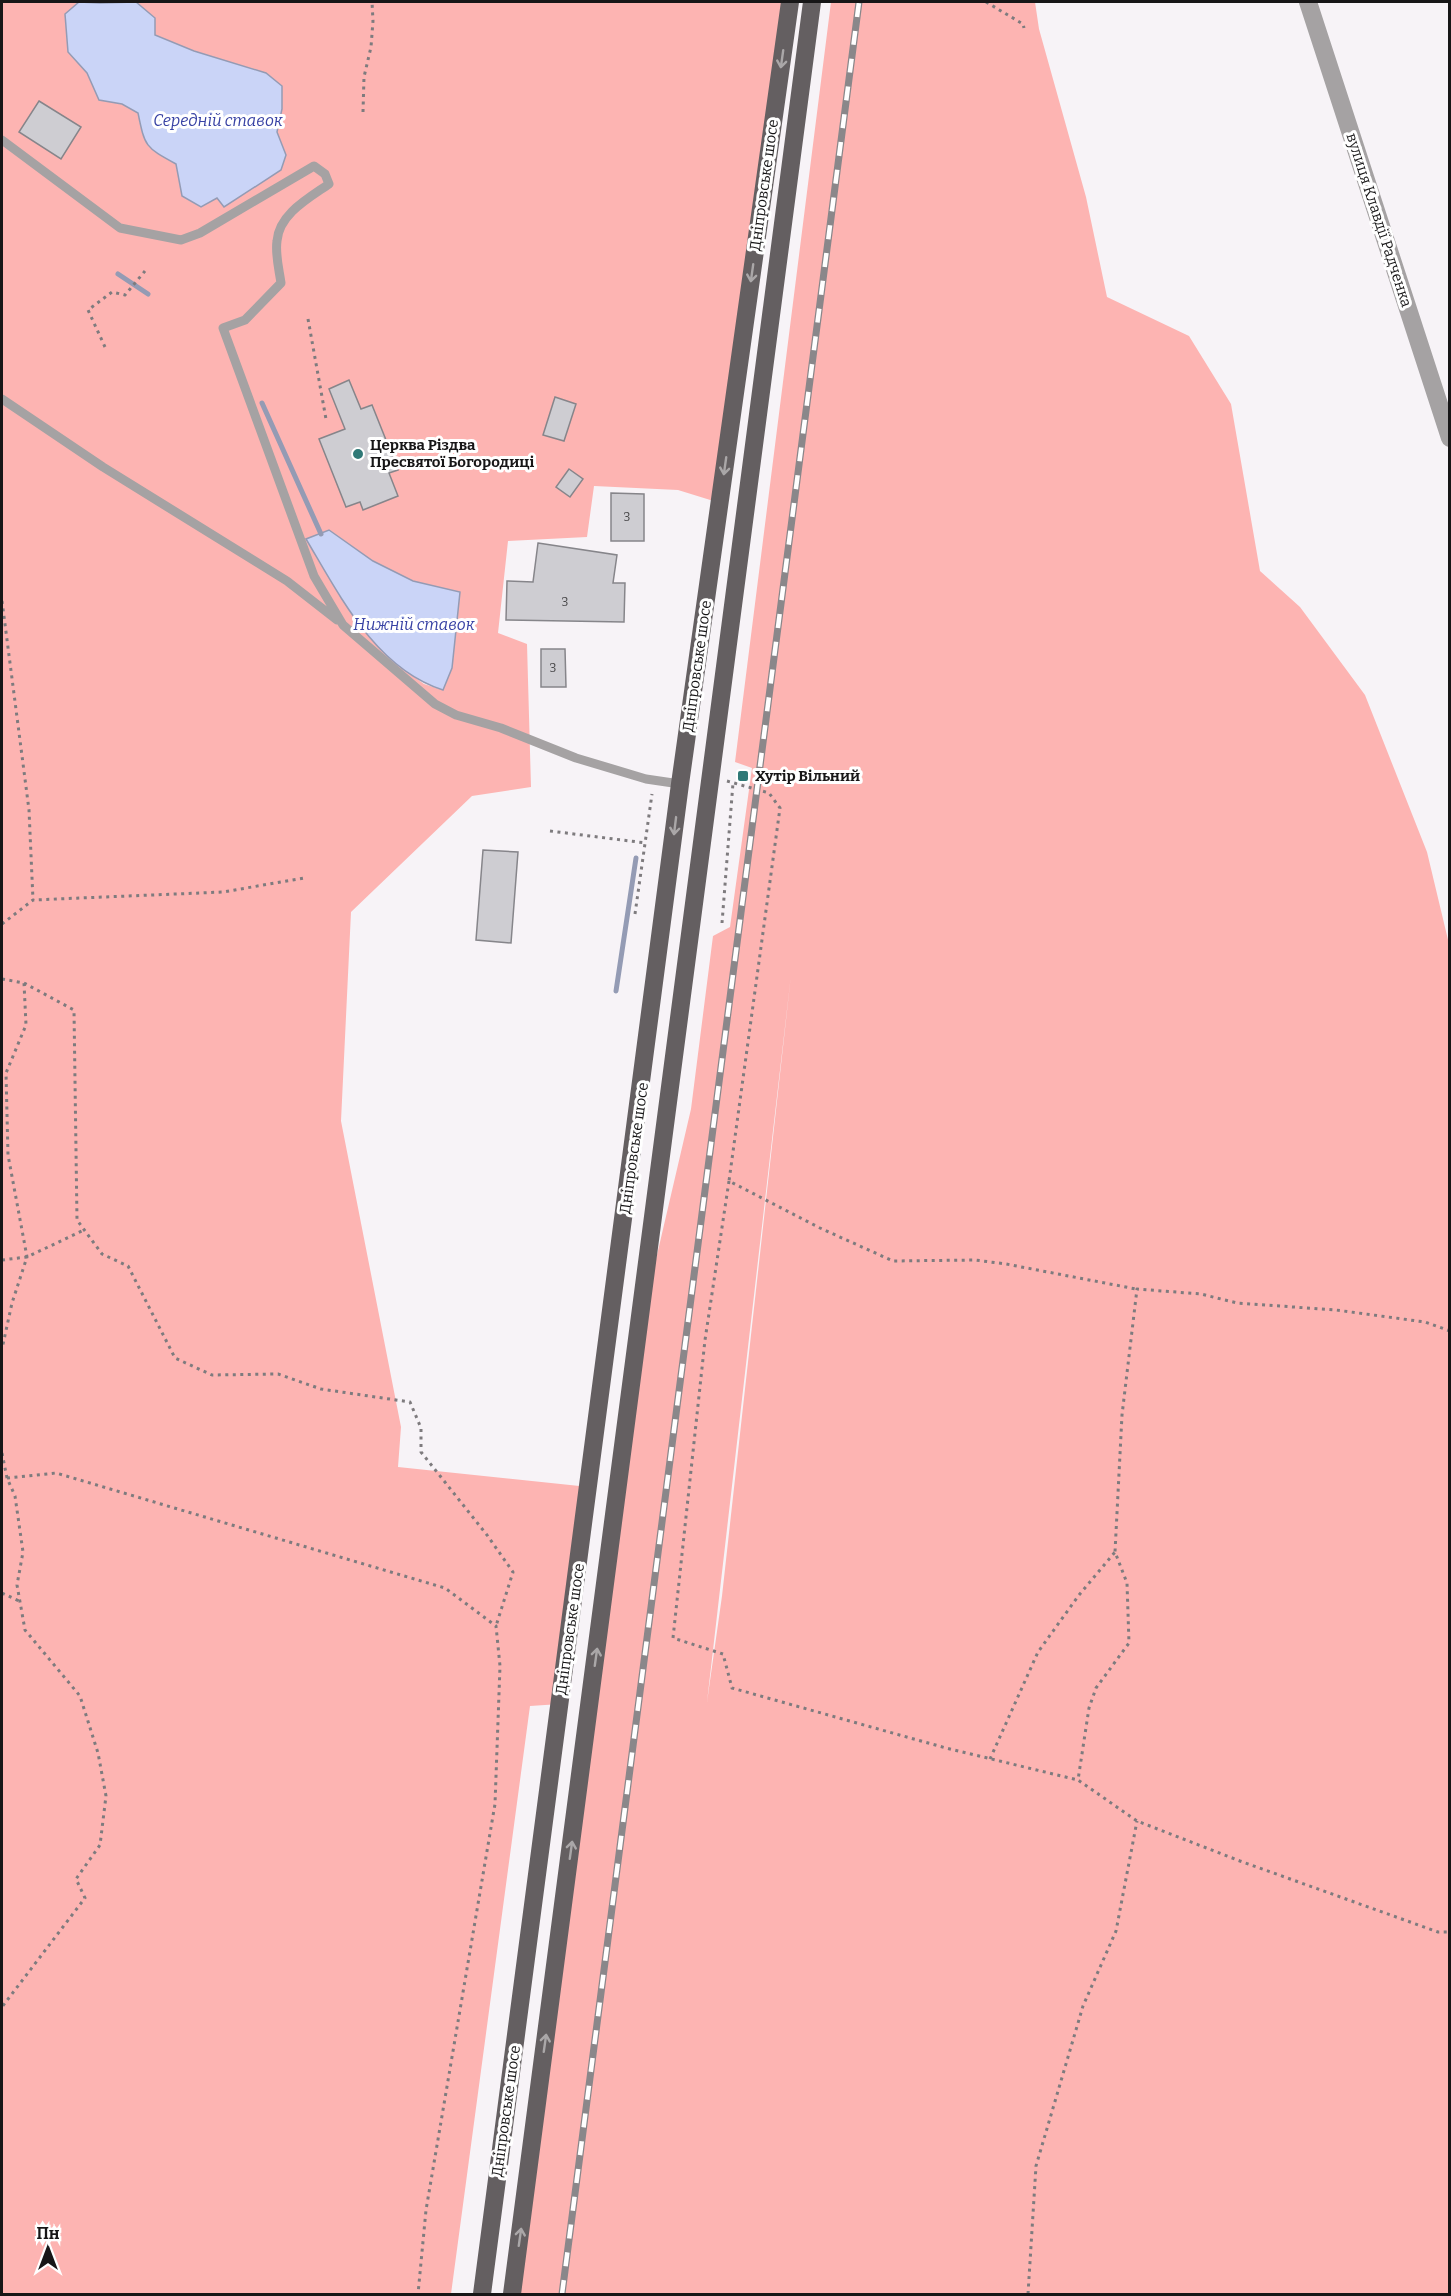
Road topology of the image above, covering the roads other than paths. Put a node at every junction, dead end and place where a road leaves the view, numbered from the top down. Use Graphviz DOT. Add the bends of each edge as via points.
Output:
graph roads {
  1 [pos="790,2"];
  2 [pos="812,2"];
  3 [pos="1308,2"];
  4 [pos="2,140"];
  5 [pos="2,399"];
  6 [pos="1449,438"];
  7 [pos="343,625"];
  8 [pos="680,784"];
  9 [pos="482,2295"];
  10 [pos="512,2295"];
  1 -- 8 [label="main road, Дніпровське шосе, one-way"];
  10 -- 2 [label="main road, Дніпровське шосе, one-way"];
  3 -- 6 [label="street, вулиця Клавдії Радченка"];
  4 -- 7 [label="lane" via="120,228 181,240 200,233 314,166 325,174 329,184 297,206 279,228 276,242 280,283 245,320 223,328 314,576"];
  5 -- 7 [label="lane" via="287,581"];
  7 -- 8 [label="lane" via="435,704 456,715 576,758"];
  8 -- 9 [label="main road, Дніпровське шосе, one-way"];
}
